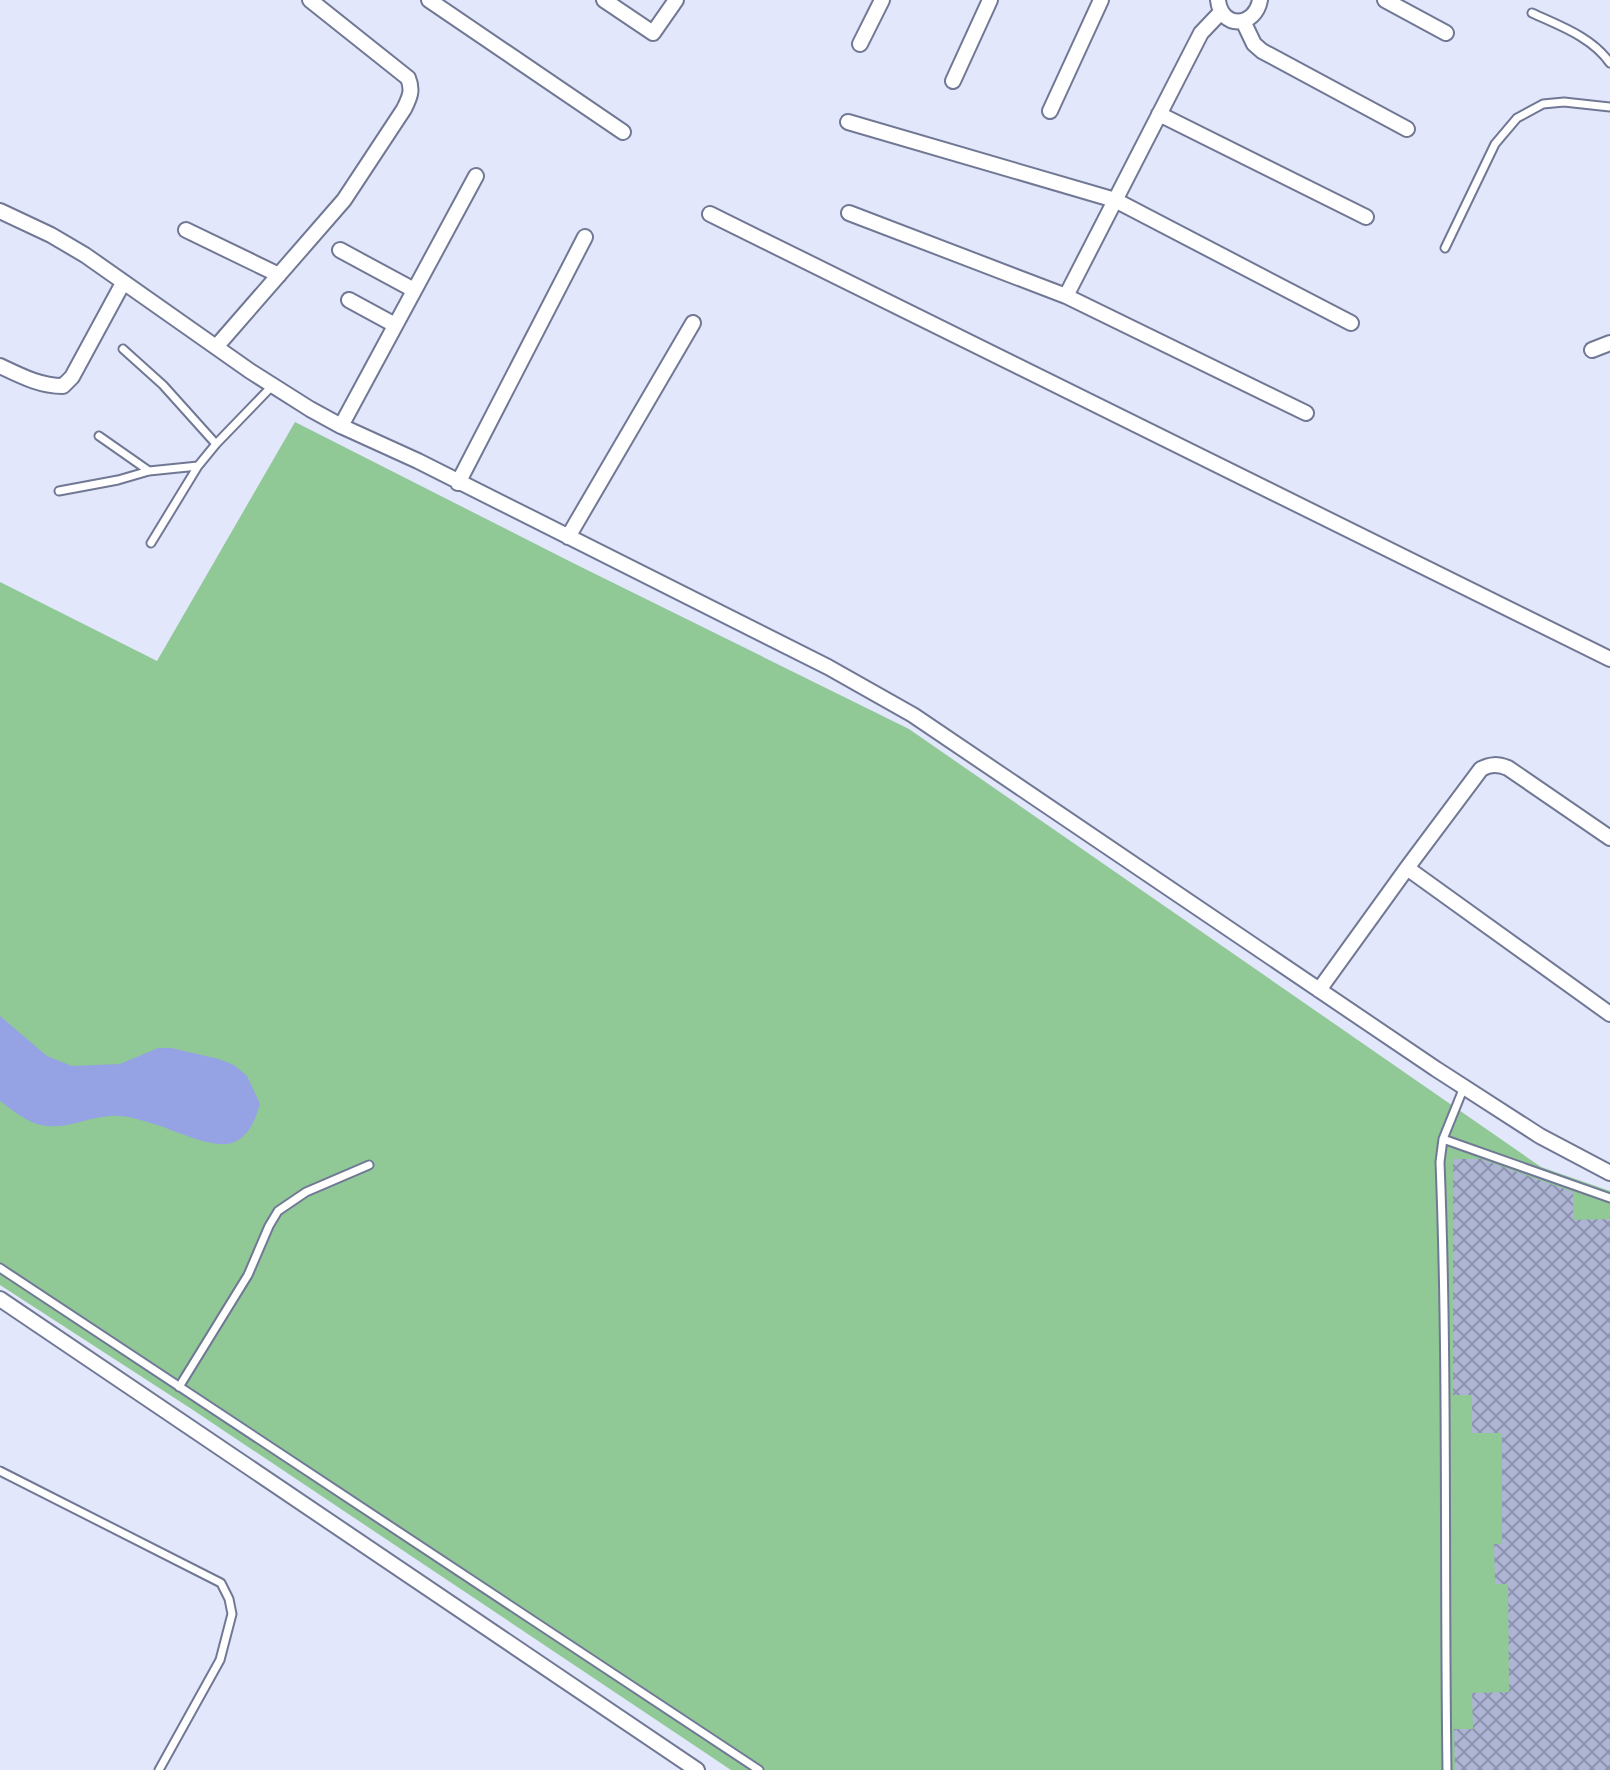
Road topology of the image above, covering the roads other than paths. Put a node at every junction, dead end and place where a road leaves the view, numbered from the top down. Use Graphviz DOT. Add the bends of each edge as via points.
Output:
graph roads {
  1 [pos="310,0"];
  2 [pos="429,0"];
  3 [pos="604,0"];
  4 [pos="676,0"];
  5 [pos="882,0"];
  6 [pos="990,0"];
  7 [pos="1101,0"];
  8 [pos="1260,0"];
  9 [pos="1385,0"];
  10 [pos="1220,6"];
  11 [pos="1532,13"];
  12 [pos="1243,21"];
  13 [pos="1446,33"];
  14 [pos="860,44"];
  15 [pos="1610,63"];
  16 [pos="953,81"];
  17 [pos="1610,107"];
  18 [pos="1050,111"];
  19 [pos="1159,114"];
  20 [pos="848,122"];
  21 [pos="1407,129"];
  22 [pos="623,132"];
  23 [pos="476,176"];
  24 [pos="1115,200"];
  25 [pos="0,211"];
  26 [pos="849,213"];
  27 [pos="710,214"];
  28 [pos="1366,217"];
  29 [pos="186,230"];
  30 [pos="585,237"];
  31 [pos="1445,248"];
  32 [pos="340,250"];
  33 [pos="279,275"];
  34 [pos="123,283"];
  35 [pos="414,290"];
  36 [pos="1066,296"];
  37 [pos="349,300"];
  38 [pos="693,323"];
  39 [pos="1351,323"];
  40 [pos="395,325"];
  41 [pos="1610,343"];
  42 [pos="216,347"];
  43 [pos="123,349"];
  44 [pos="1592,350"];
  45 [pos="0,366"];
  46 [pos="273,385"];
  47 [pos="1306,413"];
  48 [pos="341,426"];
  49 [pos="99,436"];
  50 [pos="216,444"];
  51 [pos="198,466"];
  52 [pos="149,471"];
  53 [pos="458,483"];
  54 [pos="59,491"];
  55 [pos="568,537"];
  56 [pos="151,543"];
  57 [pos="1610,659"];
  58 [pos="1610,838"];
  59 [pos="1407,868"];
  60 [pos="1319,990"];
  61 [pos="1610,1014"];
  62 [pos="1464,1087"];
  63 [pos="1443,1139"];
  64 [pos="369,1165"];
  65 [pos="1610,1173"];
  66 [pos="1610,1198"];
  67 [pos="0,1268"];
  68 [pos="0,1299"];
  69 [pos="179,1387"];
  70 [pos="0,1471"];
  71 [pos="159,1770"];
  72 [pos="697,1770"];
  73 [pos="759,1770"];
  74 [pos="1447,1770"];
  1 -- 33 [label="street" via="408,78 412,87 404,109 344,200"];
  2 -- 22 [label="street"];
  3 -- 4 [label="street" via="653,33"];
  5 -- 14 [label="street"];
  6 -- 16 [label="street"];
  7 -- 18 [label="street"];
  8 -- 12 [label="street" via="1253,17"];
  9 -- 13 [label="street"];
  10 -- 12 [label="street" via="1224,16"];
  10 -- 19 [label="street"];
  11 -- 15 [label="lane" via="1580,36"];
  12 -- 21 [label="street" via="1262,51"];
  17 -- 31 [label="lane" via="1543,104 1517,118 1495,144"];
  19 -- 24 [label="street"];
  19 -- 28 [label="street"];
  20 -- 24 [label="street"];
  23 -- 35 [label="street"];
  24 -- 36 [label="street"];
  24 -- 39 [label="street"];
  25 -- 34 [label="street" via="51,235"];
  26 -- 36 [label="street"];
  27 -- 57 [label="street"];
  29 -- 33 [label="street"];
  30 -- 53 [label="street"];
  32 -- 35 [label="street"];
  33 -- 42 [label="street"];
  34 -- 42 [label="street"];
  34 -- 45 [label="street" via="63,386 35,382"];
  35 -- 40 [label="street"];
  36 -- 47 [label="street"];
  37 -- 40 [label="street"];
  38 -- 55 [label="street"];
  40 -- 48 [label="street"];
  41 -- 44 [label="street"];
  42 -- 46 [label="street"];
  43 -- 50 [label="lane"];
  46 -- 48 [label="street"];
  46 -- 50 [label="lane"];
  48 -- 53 [label="street"];
  49 -- 52 [label="lane"];
  50 -- 51 [label="lane"];
  51 -- 52 [label="lane"];
  51 -- 56 [label="lane"];
  52 -- 54 [label="lane"];
  53 -- 55 [label="street"];
  55 -- 60 [label="street" via="913,715"];
  58 -- 59 [label="street" via="1508,768 1490,764"];
  59 -- 60 [label="street"];
  59 -- 61 [label="street"];
  60 -- 62 [label="street"];
  62 -- 63 [label="lane"];
  62 -- 65 [label="street"];
  63 -- 66 [label="lane"];
  63 -- 74 [label="lane"];
  64 -- 69 [label="lane" via="306,1192 278,1211 248,1275"];
  67 -- 69 [label="lane"];
  68 -- 72 [label="street"];
  69 -- 73 [label="lane"];
  70 -- 71 [label="lane" via="221,1583 232,1614 220,1660"];
}
